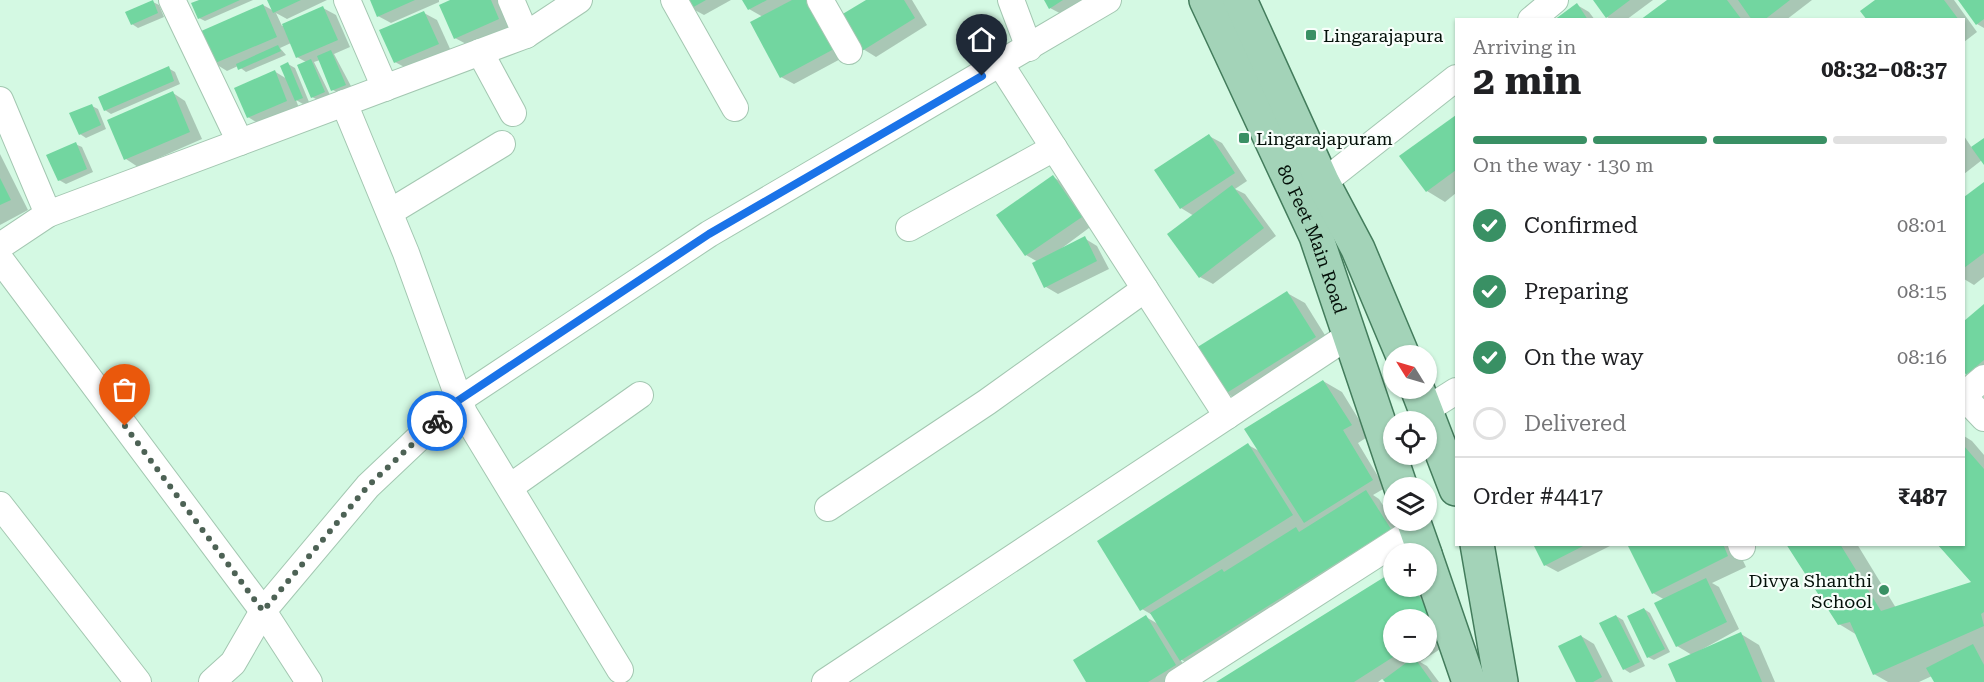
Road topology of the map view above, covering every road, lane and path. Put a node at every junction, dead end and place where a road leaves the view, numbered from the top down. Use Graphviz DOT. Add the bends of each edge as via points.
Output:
graph roads {
  1 [pos="172,0"];
  2 [pos="347,0"];
  3 [pos="511,0"];
  4 [pos="579,0"];
  5 [pos="674,0"];
  6 [pos="820,0"];
  7 [pos="1011,0"];
  8 [pos="1108,0"];
  9 [pos="1206,0"];
  10 [pos="1555,0"];
  11 [pos="1241,1"];
  12 [pos="1533,18"];
  13 [pos="526,35"];
  14 [pos="1029,48"];
  15 [pos="849,51"];
  16 [pos="480,52"];
  17 [pos="1001,65"];
  18 [pos="1455,79"];
  19 [pos="385,88"];
  20 [pos="0,100"];
  21 [pos="344,103"];
  22 [pos="735,108"];
  23 [pos="513,113"];
  24 [pos="240,142"];
  25 [pos="502,144"];
  26 [pos="1054,148"];
  27 [pos="1312,192"];
  28 [pos="390,212"];
  29 [pos="48,214"];
  30 [pos="909,228"];
  31 [pos="0,246"];
  32 [pos="0,259"];
  33 [pos="1145,289"];
  34 [pos="1348,336"];
  35 [pos="1398,345"];
  36 [pos="1984,378"];
  37 [pos="1455,391"];
  38 [pos="640,395"];
  39 [pos="1437,395"];
  40 [pos="1965,395"];
  41 [pos="1965,397"];
  42 [pos="1421,399"];
  43 [pos="459,400"];
  44 [pos="1227,416"];
  45 [pos="1984,418"];
  46 [pos="1397,477"];
  47 [pos="1455,486"];
  48 [pos="510,487"];
  49 [pos="0,505"];
  50 [pos="828,508"];
  51 [pos="1420,540"];
  52 [pos="1477,546"];
  53 [pos="263,611"];
  54 [pos="618,678"];
  55 [pos="138,682"];
  56 [pos="212,682"];
  57 [pos="309,682"];
  58 [pos="825,682"];
  59 [pos="1178,682"];
  60 [pos="1469,682"];
  61 [pos="1501,682"];
  1 -- 24 [label="street"];
  2 -- 19 [label="street"];
  3 -- 13 [label="street"];
  4 -- 13 [label="street"];
  5 -- 22 [label="street"];
  6 -- 15 [label="street"];
  7 -- 14 [label="street"];
  8 -- 14 [label="street"];
  9 -- 27 [label="main road, 80 Feet Main Road"];
  10 -- 12 [label="street"];
  11 -- 27 [label="main road, 80 Feet Main Road"];
  13 -- 16 [label="street"];
  14 -- 17 [label="street"];
  16 -- 19 [label="street"];
  16 -- 23 [label="street"];
  17 -- 26 [label="street"];
  17 -- 43 [label="street" via="709,234"];
  18 -- 27 [label="street"];
  19 -- 21 [label="street"];
  20 -- 29 [label="street"];
  21 -- 24 [label="street"];
  21 -- 28 [label="street"];
  24 -- 29 [label="street"];
  25 -- 28 [label="street"];
  26 -- 30 [label="street"];
  26 -- 33 [label="street"];
  27 -- 34 [label="main road, 80 Feet Main Road" via="1316,236"];
  27 -- 35 [label="main road, 80 Feet Main Road" via="1358,249"];
  28 -- 43 [label="street"];
  29 -- 31 [label="street"];
  32 -- 53 [label="street"];
  33 -- 44 [label="street"];
  33 -- 50 [label="street" via="987,402"];
  34 -- 44 [label="street"];
  34 -- 46 [label="main road, 80 Feet Main Road"];
  36 -- 40 [label="street"];
  37 -- 39 [label="street"];
  38 -- 48 [label="street"];
  41 -- 45 [label="street"];
  42 -- 47 [label="main road"];
  43 -- 48 [label="street"];
  43 -- 53 [label="street" via="368,486"];
  44 -- 58 [label="street"];
  48 -- 54 [label="street"];
  49 -- 55 [label="street"];
  51 -- 59 [label="street"];
  51 -- 60 [label="main road"];
  52 -- 61 [label="main road"];
  53 -- 56 [label="street" via="233,663"];
  53 -- 57 [label="street"];
}
